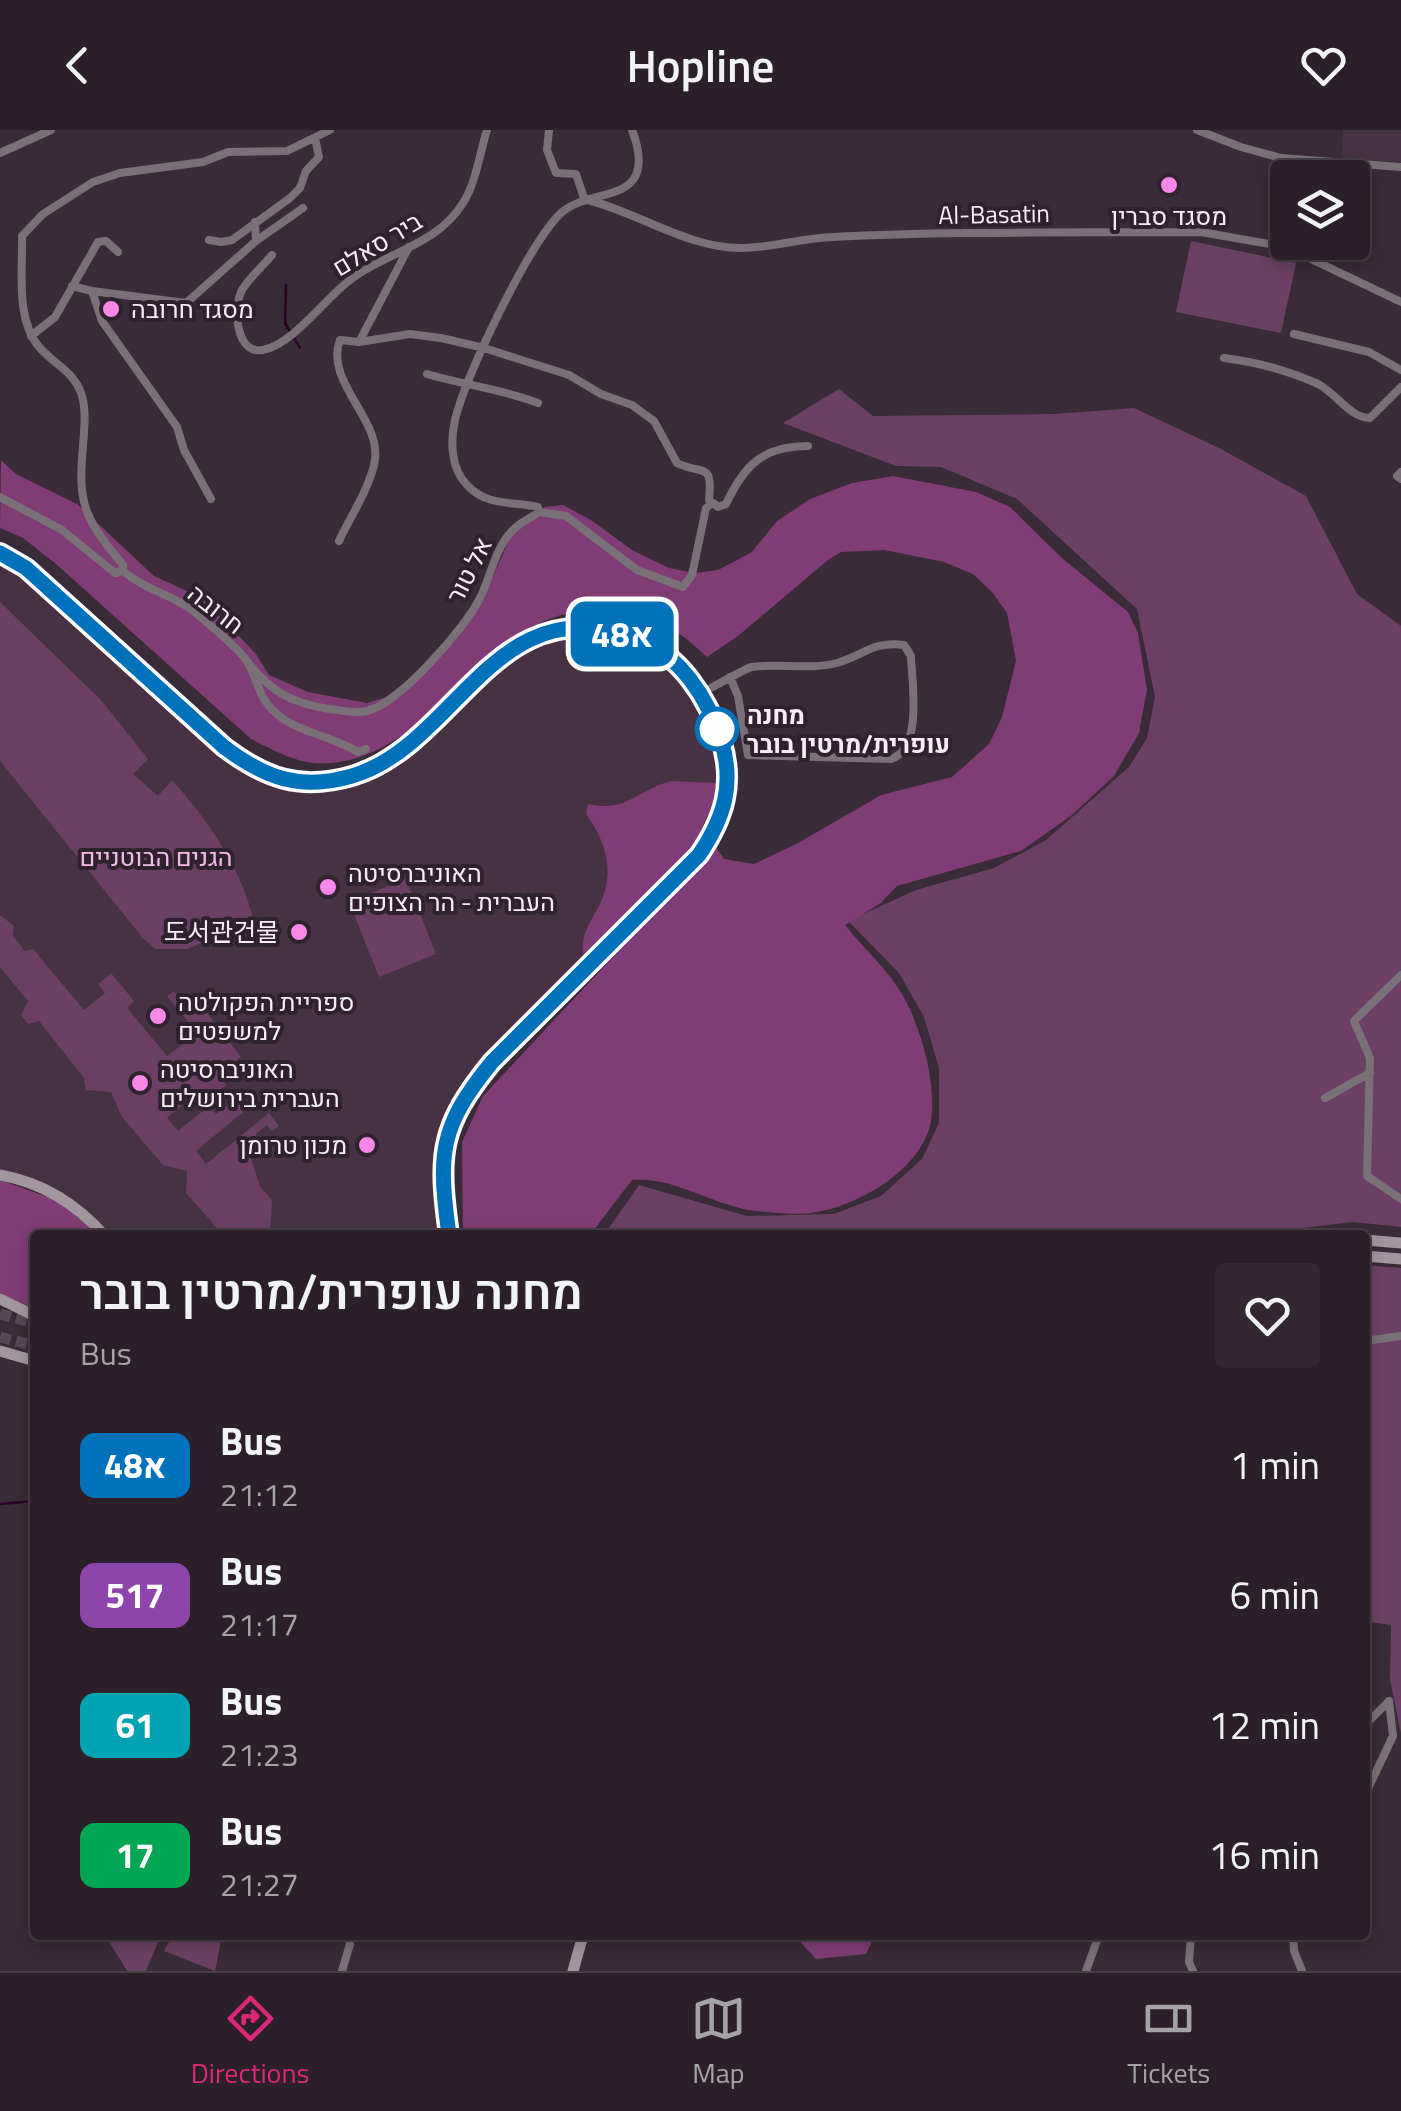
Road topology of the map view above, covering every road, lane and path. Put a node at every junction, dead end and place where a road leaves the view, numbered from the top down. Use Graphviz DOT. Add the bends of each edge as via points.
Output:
graph roads {
  1 [pos="51,130"];
  2 [pos="330,130"];
  3 [pos="487,130"];
  4 [pos="549,130"];
  5 [pos="632,130"];
  6 [pos="1197,130"];
  7 [pos="315,138"];
  8 [pos="0,153"];
  9 [pos="1401,166"];
  10 [pos="584,198"];
  11 [pos="303,208"];
  12 [pos="255,222"];
  13 [pos="209,240"];
  14 [pos="256,241"];
  15 [pos="409,247"];
  16 [pos="118,252"];
  17 [pos="272,255"];
  18 [pos="72,286"];
  19 [pos="92,291"];
  20 [pos="1401,302"];
  21 [pos="1294,334"];
  22 [pos="32,336"];
  23 [pos="359,342"];
  24 [pos="484,348"];
  25 [pos="1224,358"];
  26 [pos="1401,370"];
  27 [pos="426,374"];
  28 [pos="465,386"];
  29 [pos="1401,387"];
  30 [pos="538,403"];
  31 [pos="808,446"];
  32 [pos="0,498"];
  33 [pos="211,498"];
  34 [pos="711,504"];
  35 [pos="539,512"];
  36 [pos="339,541"];
  37 [pos="0,553"];
  38 [pos="123,571"];
  39 [pos="246,660"];
  40 [pos="730,677"];
  41 [pos="700,694"];
  42 [pos="366,750"];
  43 [pos="1401,975"];
  44 [pos="1370,1074"];
  45 [pos="1325,1098"];
  46 [pos="0,1175"];
  47 [pos="1401,1199"];
  48 [pos="99,1230"];
  49 [pos="448,1230"];
  50 [pos="1370,1240"];
  51 [pos="1401,1243"];
  52 [pos="1370,1257"];
  53 [pos="1401,1260"];
  54 [pos="0,1299"];
  55 [pos="30,1314"];
  56 [pos="1401,1336"];
  57 [pos="1370,1340"];
  58 [pos="0,1351"];
  59 [pos="30,1360"];
  60 [pos="1370,1721"];
  61 [pos="1370,1784"];
  62 [pos="582,1940"];
  63 [pos="1097,1940"];
  64 [pos="1191,1940"];
  65 [pos="1293,1940"];
  66 [pos="350,1944"];
  67 [pos="342,1971"];
  68 [pos="574,1971"];
  69 [pos="1086,1971"];
  70 [pos="1193,1971"];
  71 [pos="1302,1971"];
  1 -- 8 [label="street"];
  2 -- 7 [label="street"];
  3 -- 15 [label="street, ביר סאלם" via="464,202 434,236"];
  4 -- 10 [label="street" via="547,150 556,173 576,174"];
  5 -- 10 [label="street" via="639,148 636,174 622,191"];
  6 -- 9 [label="street" via="1281,158"];
  7 -- 12 [label="street" via="319,157 300,188"];
  7 -- 22 [label="street" via="266,154 228,152 203,162 120,173 43,214 22,236 24,312"];
  10 -- 20 [label="street, Al-Basatin" via="697,241 741,248 830,237 1238,236 1286,247"];
  10 -- 24 [label="street" via="548,230"];
  11 -- 14 [label="street"];
  12 -- 13 [label="street" via="232,240"];
  12 -- 14 [label="street"];
  14 -- 19 [label="street" via="186,303"];
  15 -- 17 [label="street, ביר סאלם" via="347,282 280,344 260,351 242,340 238,309 241,292"];
  15 -- 23 [label="street"];
  16 -- 18 [label="street" via="98,242"];
  18 -- 19 [label="street"];
  18 -- 22 [label="street"];
  19 -- 33 [label="street" via="102,320 178,428"];
  21 -- 26 [label="street" via="1369,352"];
  22 -- 38 [label="street" via="80,390 82,496 88,520"];
  23 -- 24 [label="street" via="410,334"];
  23 -- 36 [label="street" via="340,340 338,364 376,458"];
  24 -- 28 [label="street"];
  24 -- 34 [label="street" via="569,375 632,405 654,421 677,462 708,473"];
  25 -- 29 [label="street" via="1321,386 1360,418 1370,418"];
  27 -- 28 [label="street"];
  28 -- 30 [label="street"];
  28 -- 35 [label="street" via="452,447 464,483 502,505 532,505"];
  31 -- 34 [label="street" via="785,446 743,470 726,504"];
  32 -- 38 [label="street, חרובה" via="62,530 116,573"];
  34 -- 35 [label="street" via="692,576 683,587 637,570 566,516"];
  35 -- 39 [label="street, אל טור" via="500,549 467,619 385,703 351,712 300,704"];
  37 -- 41 [label="street" via="26,568 224,747 254,770 288,780 324,782 387,760 494,662 552,633 602,630 642,640 679,666"];
  38 -- 39 [label="street, חרובה" via="185,605"];
  39 -- 42 [label="street, חרובה" via="262,700 278,716"];
  40 -- 40 [label="street" via="763,665 836,663 876,644 904,645 911,656 910,742 891,759 748,756"];
  40 -- 41 [label="street"];
  41 -- 49 [label="street" via="726,762 720,821 699,855 492,1062 458,1107 442,1168"];
  43 -- 44 [label="street" via="1354,1021"];
  44 -- 45 [label="street"];
  44 -- 47 [label="street" via="1367,1176"];
  46 -- 48 [label="street" via="54,1192"];
  50 -- 51 [label="street"];
  52 -- 53 [label="street"];
  54 -- 55 [label="street"];
  56 -- 57 [label="street"];
  58 -- 59 [label="street"];
  60 -- 61 [label="street" via="1389,1701 1393,1736"];
  62 -- 68 [label="street"];
  63 -- 69 [label="street"];
  64 -- 70 [label="street"];
  65 -- 71 [label="street"];
  66 -- 67 [label="street"];
}
